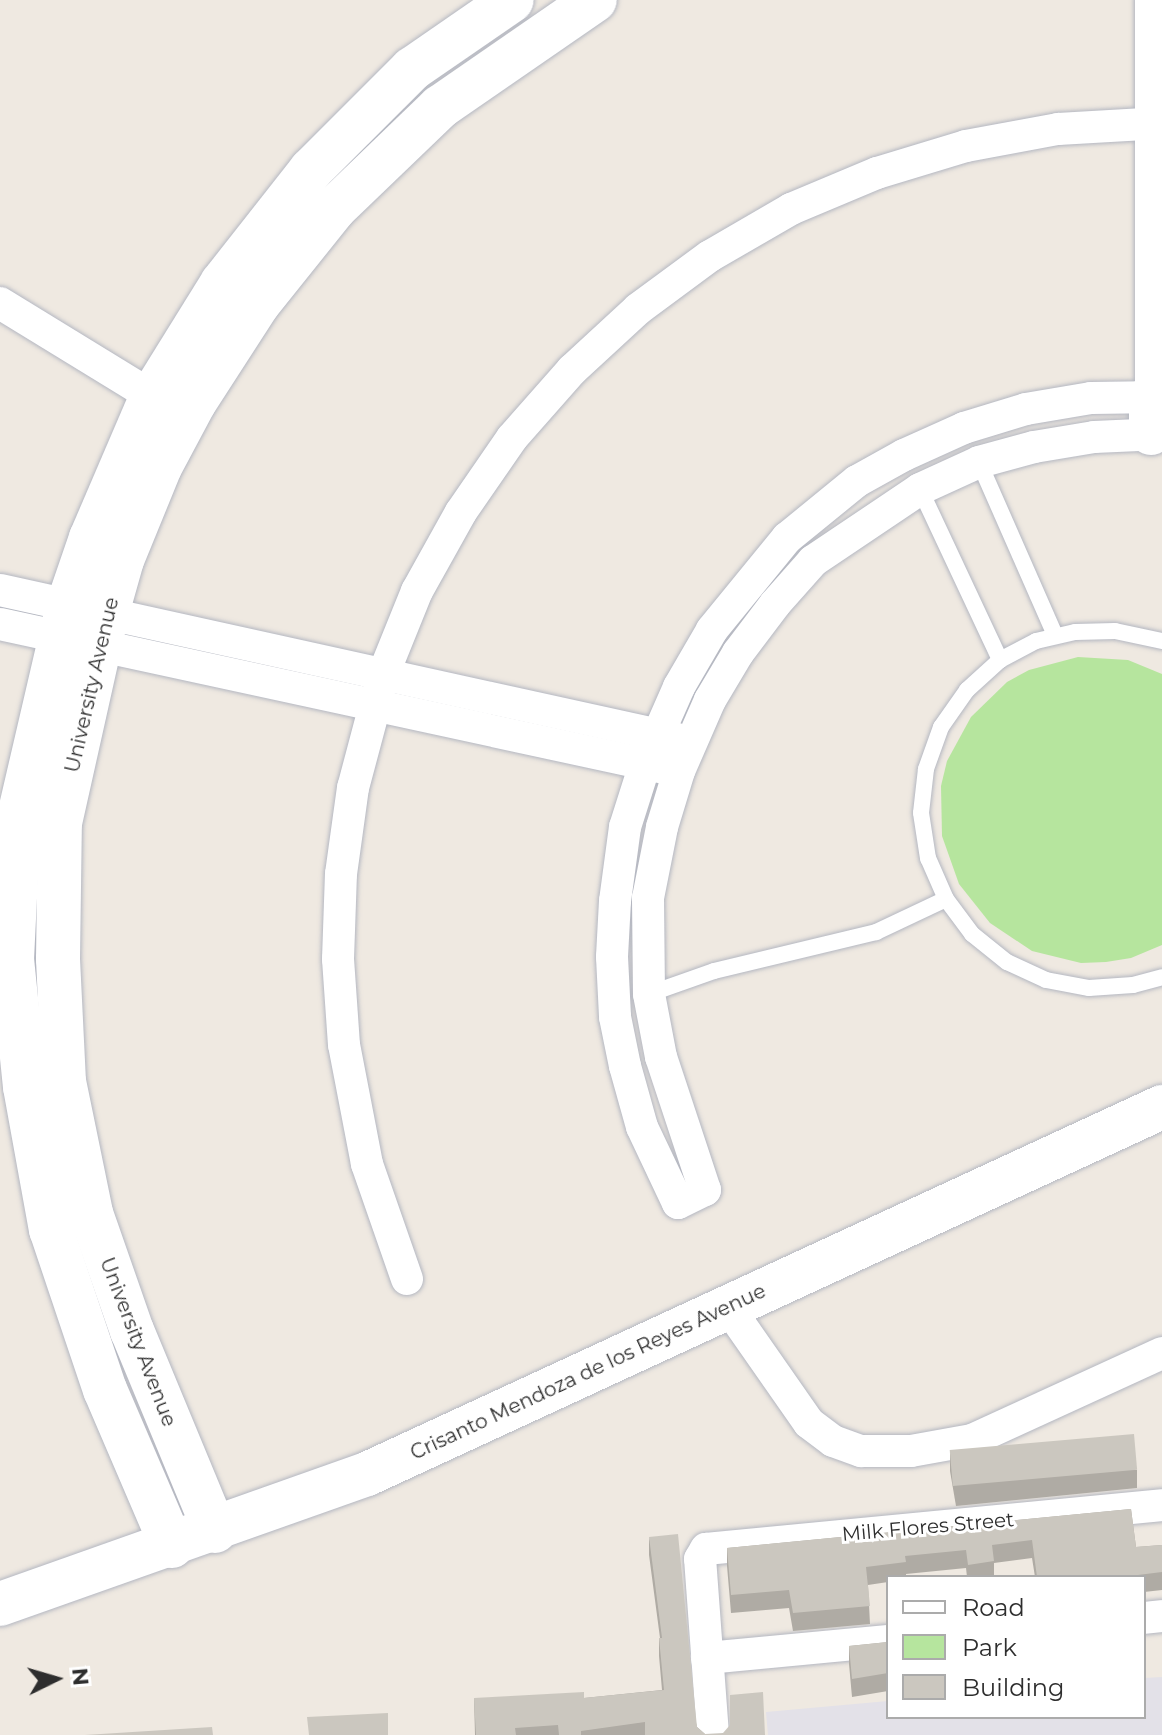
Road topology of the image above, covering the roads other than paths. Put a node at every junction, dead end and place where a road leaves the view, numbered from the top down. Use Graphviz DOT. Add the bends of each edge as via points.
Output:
graph roads {
  1 [pos="512,0"];
  2 [pos="595,0"];
  3 [pos="1151,0"];
  4 [pos="1156,123"];
  5 [pos="0,303"];
  6 [pos="152,396"];
  7 [pos="1156,415"];
  8 [pos="979,462"];
  9 [pos="920,489"];
  10 [pos="0,590"];
  11 [pos="0,624"];
  12 [pos="84,625"];
  13 [pos="1055,635"];
  14 [pos="1162,641"];
  15 [pos="1000,660"];
  16 [pos="378,690"];
  17 [pos="651,750"];
  18 [pos="685,757"];
  19 [pos="946,899"];
  20 [pos="1162,977"];
  21 [pos="649,994"];
  22 [pos="1162,1107"];
  23 [pos="407,1279"];
  24 [pos="728,1307"];
  25 [pos="1162,1353"];
  26 [pos="1162,1505"];
  27 [pos="215,1531"];
  28 [pos="172,1546"];
  29 [pos="0,1604"];
  30 [pos="886,1641"];
  31 [pos="707,1658"];
  32 [pos="713,1735"];
  1 -- 6 [label="street, University Avenue" via="412,69 311,170 222,283"];
  2 -- 12 [label="street, University Avenue" via="440,107 334,209 258,304 194,403 160,467 122,560"];
  3 -- 4 [label="street"];
  4 -- 7 [label="street"];
  4 -- 16 [label="street" via="1058,129 966,146 791,209 710,256 638,309 572,370 512,438 461,512 417,591"];
  5 -- 6 [label="street"];
  6 -- 12 [label="street, University Avenue" via="91,538"];
  7 -- 8 [label="street" via="1094,437"];
  7 -- 17 [label="street" via="1091,398 1026,409 964,428 857,481 787,538 751,577 712,630"];
  8 -- 9 [label="street"];
  8 -- 13 [label="lane"];
  9 -- 15 [label="lane"];
  9 -- 18 [label="street" via="813,561 775,604 710,700"];
  10 -- 12 [label="street"];
  11 -- 12 [label="street"];
  12 -- 16 [label="street"];
  12 -- 27 [label="street, University Avenue" via="60,823 58,959 64,1082 91,1213 132,1331"];
  12 -- 28 [label="street, University Avenue" via="19,816 12,959 25,1087 51,1230 105,1390"];
  13 -- 14 [label="lane" via="1115,631"];
  13 -- 15 [label="lane"];
  15 -- 19 [label="lane" via="953,707 926,769 923,836"];
  16 -- 17 [label="street"];
  16 -- 23 [label="street" via="353,788 341,874 338,959 344,1045 367,1164"];
  17 -- 18 [label="street"];
  17 -- 21 [label="street" via="625,827 615,901 615,1017 642,1127 679,1203 705,1190 661,1057"];
  18 -- 21 [label="street" via="662,827 648,898"];
  19 -- 20 [label="lane" via="988,949 1046,980 1111,988"];
  19 -- 21 [label="lane" via="876,932 714,971"];
  22 -- 24 [label="street, Crisanto Mendoza de los Reyes Avenue"];
  24 -- 25 [label="street" via="809,1423 833,1441 861,1451 932,1449 972,1440"];
  24 -- 27 [label="street, Crisanto Mendoza de los Reyes Avenue" via="367,1474"];
  26 -- 31 [label="street, Milk Flores Street" via="711,1547 700,1559"];
  27 -- 28 [label="street, Crisanto Mendoza de los Reyes Avenue"];
  28 -- 29 [label="street, Crisanto Mendoza de los Reyes Avenue"];
  30 -- 31 [label="street"];
  31 -- 32 [label="street"];
}
